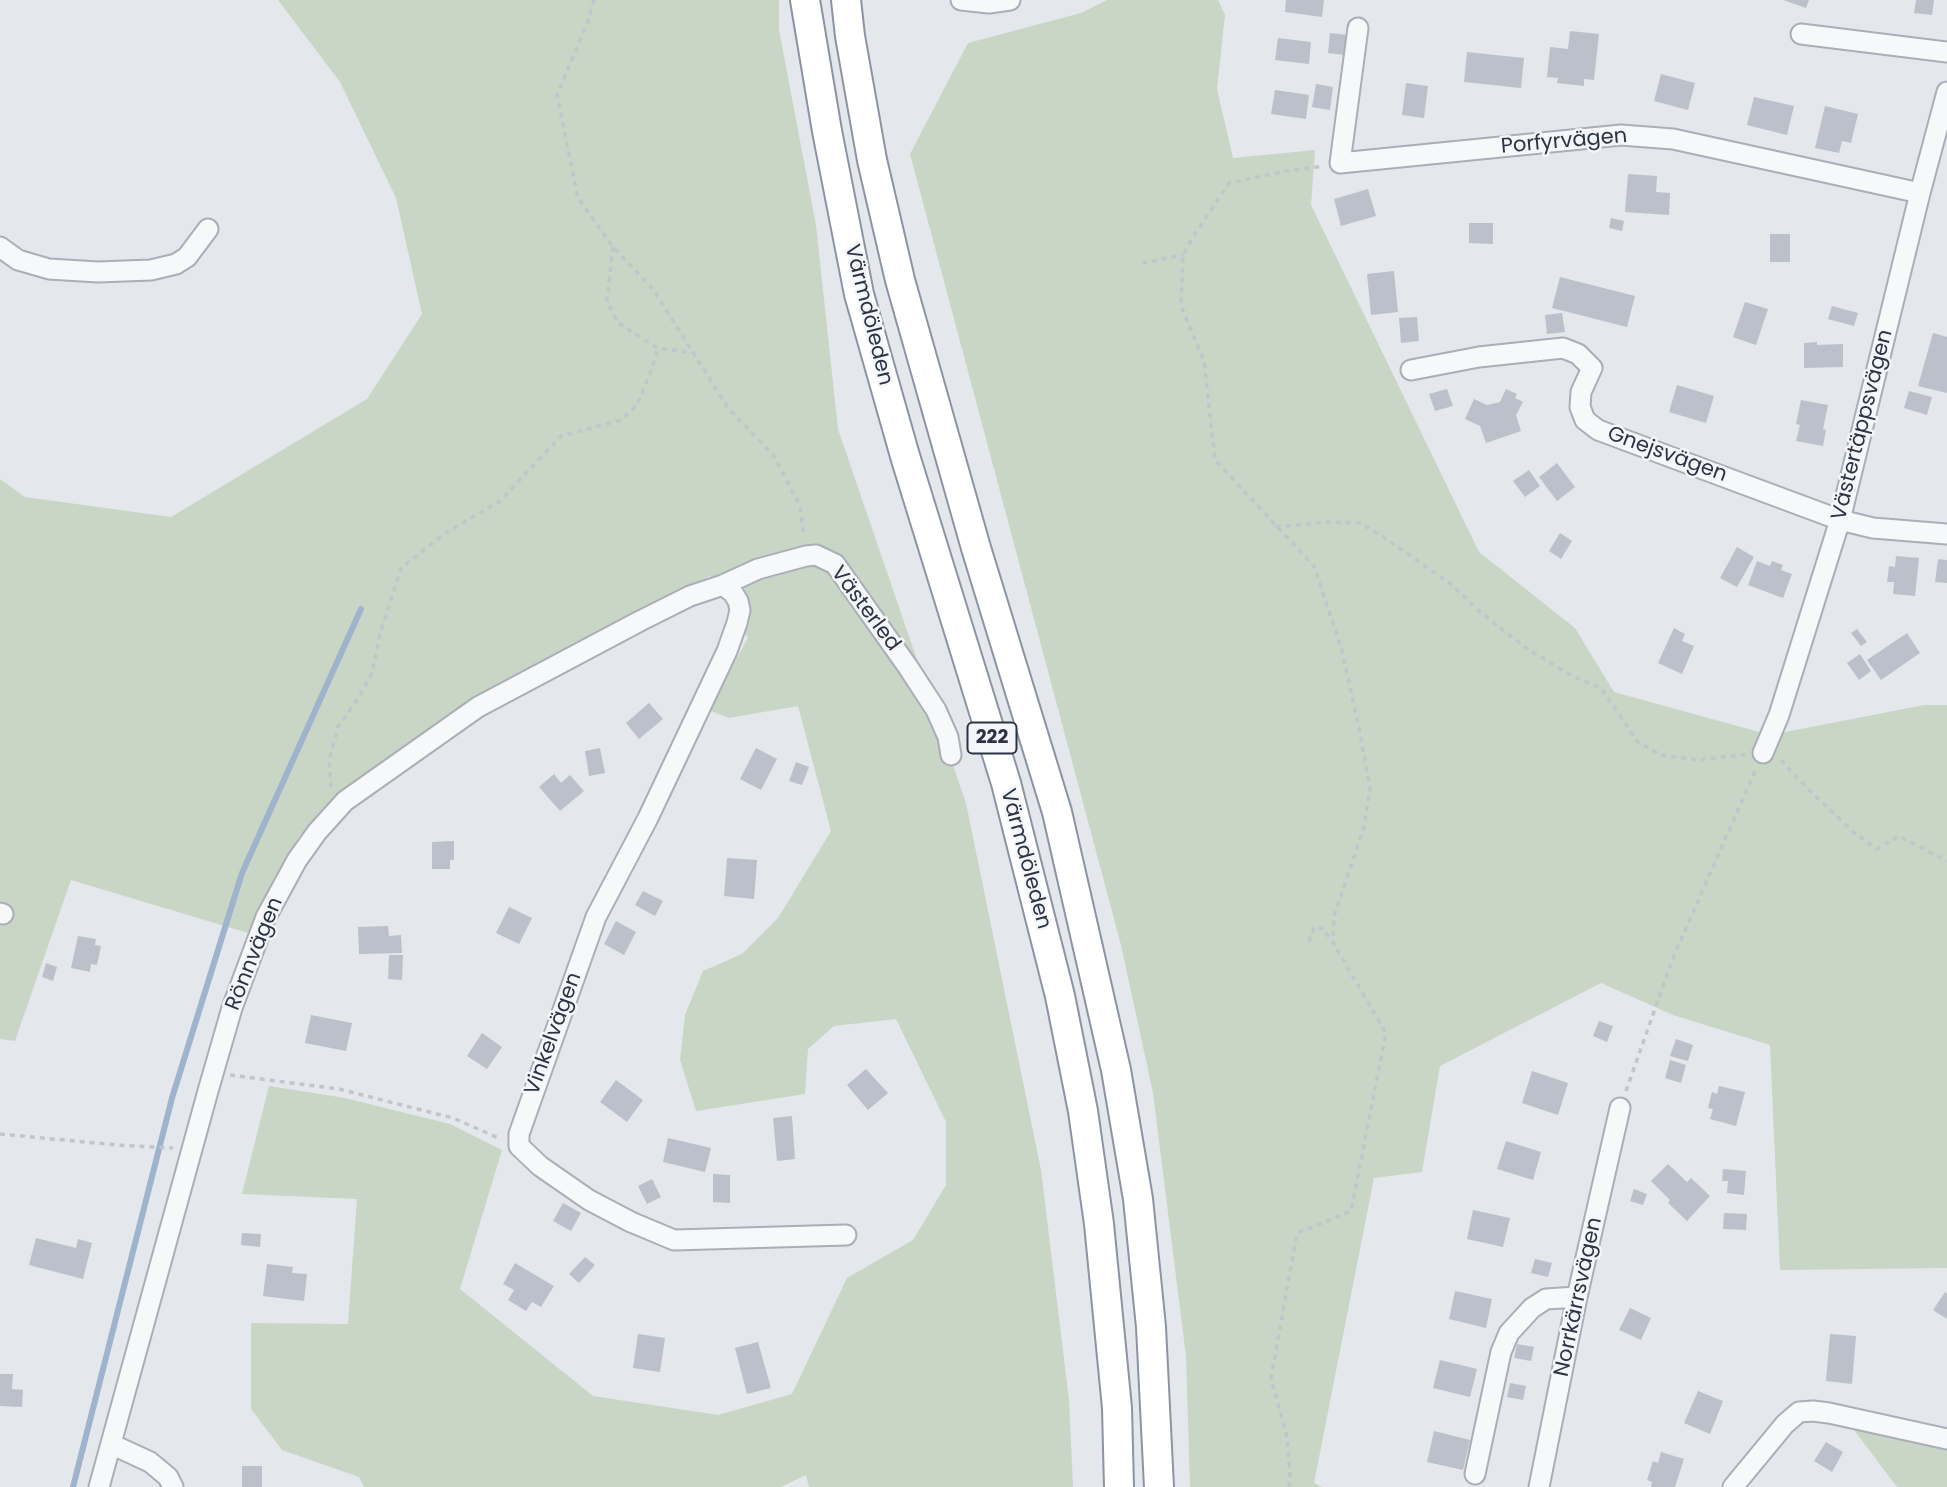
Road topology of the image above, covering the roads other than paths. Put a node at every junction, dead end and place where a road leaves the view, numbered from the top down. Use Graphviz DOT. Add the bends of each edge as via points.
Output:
graph roads {
  1 [pos="805,0"];
  2 [pos="846,0"];
  3 [pos="961,0"];
  4 [pos="1010,0"];
  5 [pos="1358,27"];
  6 [pos="1801,34"];
  7 [pos="1947,52"];
  8 [pos="1947,92"];
  9 [pos="1920,193"];
  10 [pos="208,229"];
  11 [pos="0,247"];
  12 [pos="1411,370"];
  13 [pos="1840,520"];
  14 [pos="1947,534"];
  15 [pos="723,585"];
  16 [pos="1763,753"];
  17 [pos="951,755"];
  18 [pos="1620,1108"];
  19 [pos="846,1235"];
  20 [pos="1577,1297"];
  21 [pos="1947,1439"];
  22 [pos="111,1444"];
  23 [pos="1475,1474"];
  24 [pos="99,1487"];
  25 [pos="173,1487"];
  26 [pos="1119,1487"];
  27 [pos="1159,1487"];
  28 [pos="1539,1487"];
  29 [pos="1733,1487"];
  1 -- 26 [label="highway, Värmdöleden / 222" via="859,294 1006,783 1060,996 1099,1224 1117,1408"];
  2 -- 27 [label="highway, Värmdöleden / 222" via="872,160 900,280 1057,812 1116,1070 1138,1199 1152,1327"];
  3 -- 4 [label="street"];
  5 -- 9 [label="street, Porfyrvägen" via="1340,163 1621,135 1673,139"];
  6 -- 7 [label="street"];
  8 -- 9 [label="street, Västertäppsvägen"];
  9 -- 13 [label="street, Västertäppsvägen"];
  10 -- 11 [label="street" via="187,257 151,270 49,270 18,260"];
  12 -- 13 [label="street, Gnejsvägen" via="1563,348 1578,354 1592,368 1580,407 1591,425"];
  13 -- 14 [label="street, Gnejsvägen" via="1872,528"];
  13 -- 16 [label="street, Västertäppsvägen"];
  15 -- 17 [label="street, Västerled" via="758,569 806,556 816,555 835,564 936,710"];
  15 -- 19 [label="street, Vinkelvägen" via="733,593 740,610 727,651 596,917 519,1134 519,1146 589,1200 674,1240"];
  15 -- 22 [label="street, Rönnvägen" via="640,621 469,713 345,801 297,860 266,917 232,1008"];
  18 -- 20 [label="street, Norrkärrsvägen"];
  20 -- 23 [label="street" via="1546,1299 1509,1333"];
  20 -- 28 [label="street, Norrkärrsvägen"];
  21 -- 29 [label="street" via="1829,1413 1799,1412"];
  22 -- 24 [label="street, Rönnvägen"];
  22 -- 25 [label="street" via="150,1462"];
}
